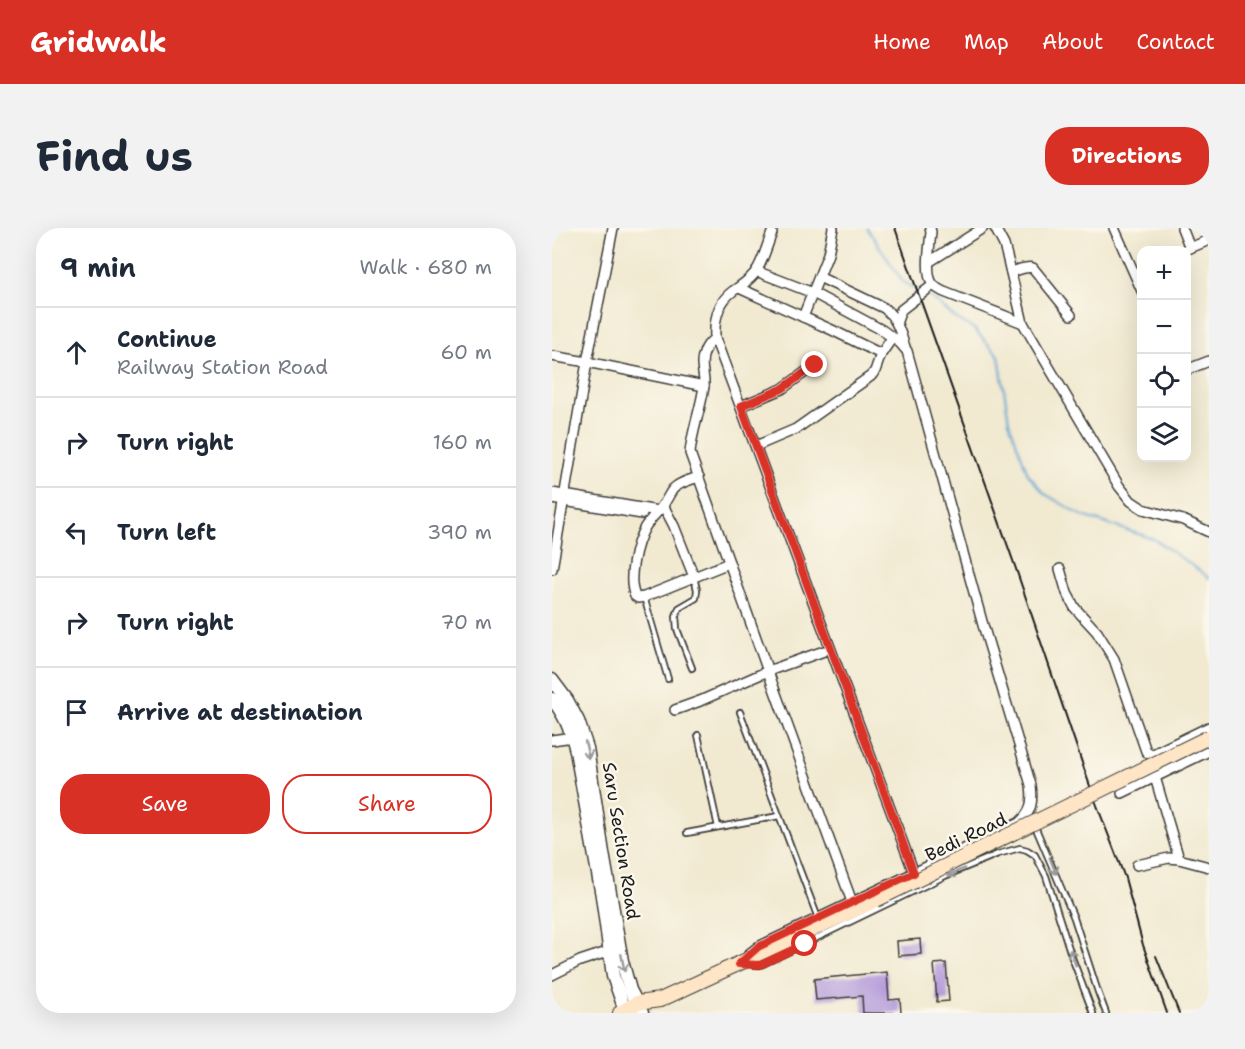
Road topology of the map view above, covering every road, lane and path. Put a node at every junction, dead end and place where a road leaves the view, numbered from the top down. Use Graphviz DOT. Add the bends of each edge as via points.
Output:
graph roads {
  1 [pos="613,228"];
  2 [pos="833,228"];
  3 [pos="983,228"];
  4 [pos="995,228"];
  5 [pos="1114,228"];
  6 [pos="1182,228"];
  7 [pos="931,229"];
  8 [pos="772,233"];
  9 [pos="1209,240"];
  10 [pos="1187,246"];
  11 [pos="1191,248"];
  12 [pos="929,262"];
  13 [pos="756,271"];
  14 [pos="1137,271"];
  15 [pos="1011,272"];
  16 [pos="819,277"];
  17 [pos="933,285"];
  18 [pos="738,288"];
  19 [pos="813,292"];
  20 [pos="1071,315"];
  21 [pos="803,317"];
  22 [pos="897,321"];
  23 [pos="1023,323"];
  24 [pos="715,338"];
  25 [pos="892,338"];
  26 [pos="907,351"];
  27 [pos="881,354"];
  28 [pos="552,356"];
  29 [pos="1209,360"];
  30 [pos="587,362"];
  31 [pos="815,365"];
  32 [pos="1191,368"];
  33 [pos="704,386"];
  34 [pos="741,406"];
  35 [pos="756,446"];
  36 [pos="699,477"];
  37 [pos="552,492"];
  38 [pos="563,498"];
  39 [pos="552,499"];
  40 [pos="658,511"];
  41 [pos="1209,532"];
  42 [pos="729,563"];
  43 [pos="552,569"];
  44 [pos="1060,569"];
  45 [pos="694,577"];
  46 [pos="641,597"];
  47 [pos="627,600"];
  48 [pos="824,651"];
  49 [pos="692,668"];
  50 [pos="768,671"];
  51 [pos="668,679"];
  52 [pos="552,680"];
  53 [pos="552,699"];
  54 [pos="675,710"];
  55 [pos="740,712"];
  56 [pos="1209,727"];
  57 [pos="698,735"];
  58 [pos="573,737"];
  59 [pos="1209,737"];
  60 [pos="552,740"];
  61 [pos="1209,751"];
  62 [pos="1155,777"];
  63 [pos="1122,793"];
  64 [pos="1029,813"];
  65 [pos="779,816"];
  66 [pos="718,827"];
  67 [pos="687,833"];
  68 [pos="1179,859"];
  69 [pos="1137,865"];
  70 [pos="1209,867"];
  71 [pos="914,873"];
  72 [pos="852,902"];
  73 [pos="819,918"];
  74 [pos="610,951"];
  75 [pos="739,964"];
  76 [pos="552,975"];
  77 [pos="632,1011"];
  78 [pos="1093,1013"];
  79 [pos="1106,1013"];
  1 -- 30 [label="street"];
  2 -- 16 [label="street"];
  3 -- 12 [label="street"];
  4 -- 15 [label="street"];
  5 -- 14 [label="street"];
  6 -- 10 [label="street"];
  7 -- 12 [label="street"];
  8 -- 13 [label="street"];
  9 -- 11 [label="street"];
  12 -- 17 [label="street"];
  13 -- 18 [label="street"];
  13 -- 19 [label="street"];
  15 -- 20 [label="street" via="1034,268"];
  15 -- 23 [label="street"];
  16 -- 19 [label="street"];
  16 -- 22 [label="street" via="884,308"];
  17 -- 22 [label="street" via="901,310"];
  17 -- 23 [label="street"];
  18 -- 21 [label="street"];
  18 -- 24 [label="street" via="724,299 717,312"];
  19 -- 21 [label="street"];
  19 -- 25 [label="street"];
  21 -- 27 [label="street"];
  22 -- 26 [label="street"];
  23 -- 41 [label="street" via="1131,501"];
  24 -- 33 [label="street" via="703,354"];
  24 -- 34 [label="street"];
  25 -- 26 [label="street"];
  25 -- 27 [label="street"];
  26 -- 64 [label="street" via="1031,784"];
  27 -- 35 [label="street" via="872,376 795,429"];
  28 -- 30 [label="street"];
  29 -- 32 [label="street"];
  30 -- 33 [label="street"];
  30 -- 38 [label="street"];
  31 -- 34 [label="street" via="782,389"];
  33 -- 36 [label="street" via="690,453"];
  34 -- 35 [label="street"];
  35 -- 71 [label="street"];
  36 -- 40 [label="street" via="674,489"];
  36 -- 42 [label="street"];
  37 -- 38 [label="street"];
  38 -- 39 [label="street"];
  38 -- 40 [label="street"];
  38 -- 43 [label="street"];
  40 -- 45 [label="street" via="674,526"];
  40 -- 46 [label="street" via="644,528 632,571 633,592 635,597"];
  42 -- 45 [label="street"];
  42 -- 50 [label="street"];
  44 -- 56 [label="street" via="1066,593 1075,608 1114,659 1146,751 1153,753"];
  45 -- 46 [label="street"];
  45 -- 49 [label="lane" via="696,598 679,608 676,622"];
  46 -- 47 [label="street"];
  46 -- 51 [label="lane"];
  48 -- 50 [label="street"];
  50 -- 54 [label="street"];
  50 -- 72 [label="street"];
  52 -- 77 [label="street, Saru Section Road, one-way" via="567,700 588,748"];
  53 -- 58 [label="street, Saru Section Road"];
  55 -- 65 [label="lane"];
  57 -- 66 [label="lane"];
  58 -- 60 [label="street"];
  58 -- 74 [label="street, Saru Section Road"];
  59 -- 75 [label="main road, Bedi Road, bridge"];
  61 -- 62 [label="street"];
  62 -- 63 [label="street"];
  62 -- 68 [label="street"];
  64 -- 71 [label="street" via="1019,823"];
  64 -- 79 [label="lane, one-way" via="1074,918"];
  65 -- 66 [label="lane"];
  65 -- 73 [label="lane"];
  66 -- 67 [label="lane"];
  68 -- 69 [label="street"];
  68 -- 70 [label="street"];
  71 -- 72 [label="street"];
  72 -- 73 [label="street"];
  73 -- 75 [label="street" via="758,947"];
  74 -- 76 [label="street"];
  74 -- 77 [label="street, Saru Section Road" via="613,976"];
  75 -- 77 [label="main road, Bedi Road"];
  78 -- 75 [label="lane, one-way" via="1046,876 1035,855 1020,848 945,876 765,963"];
}
